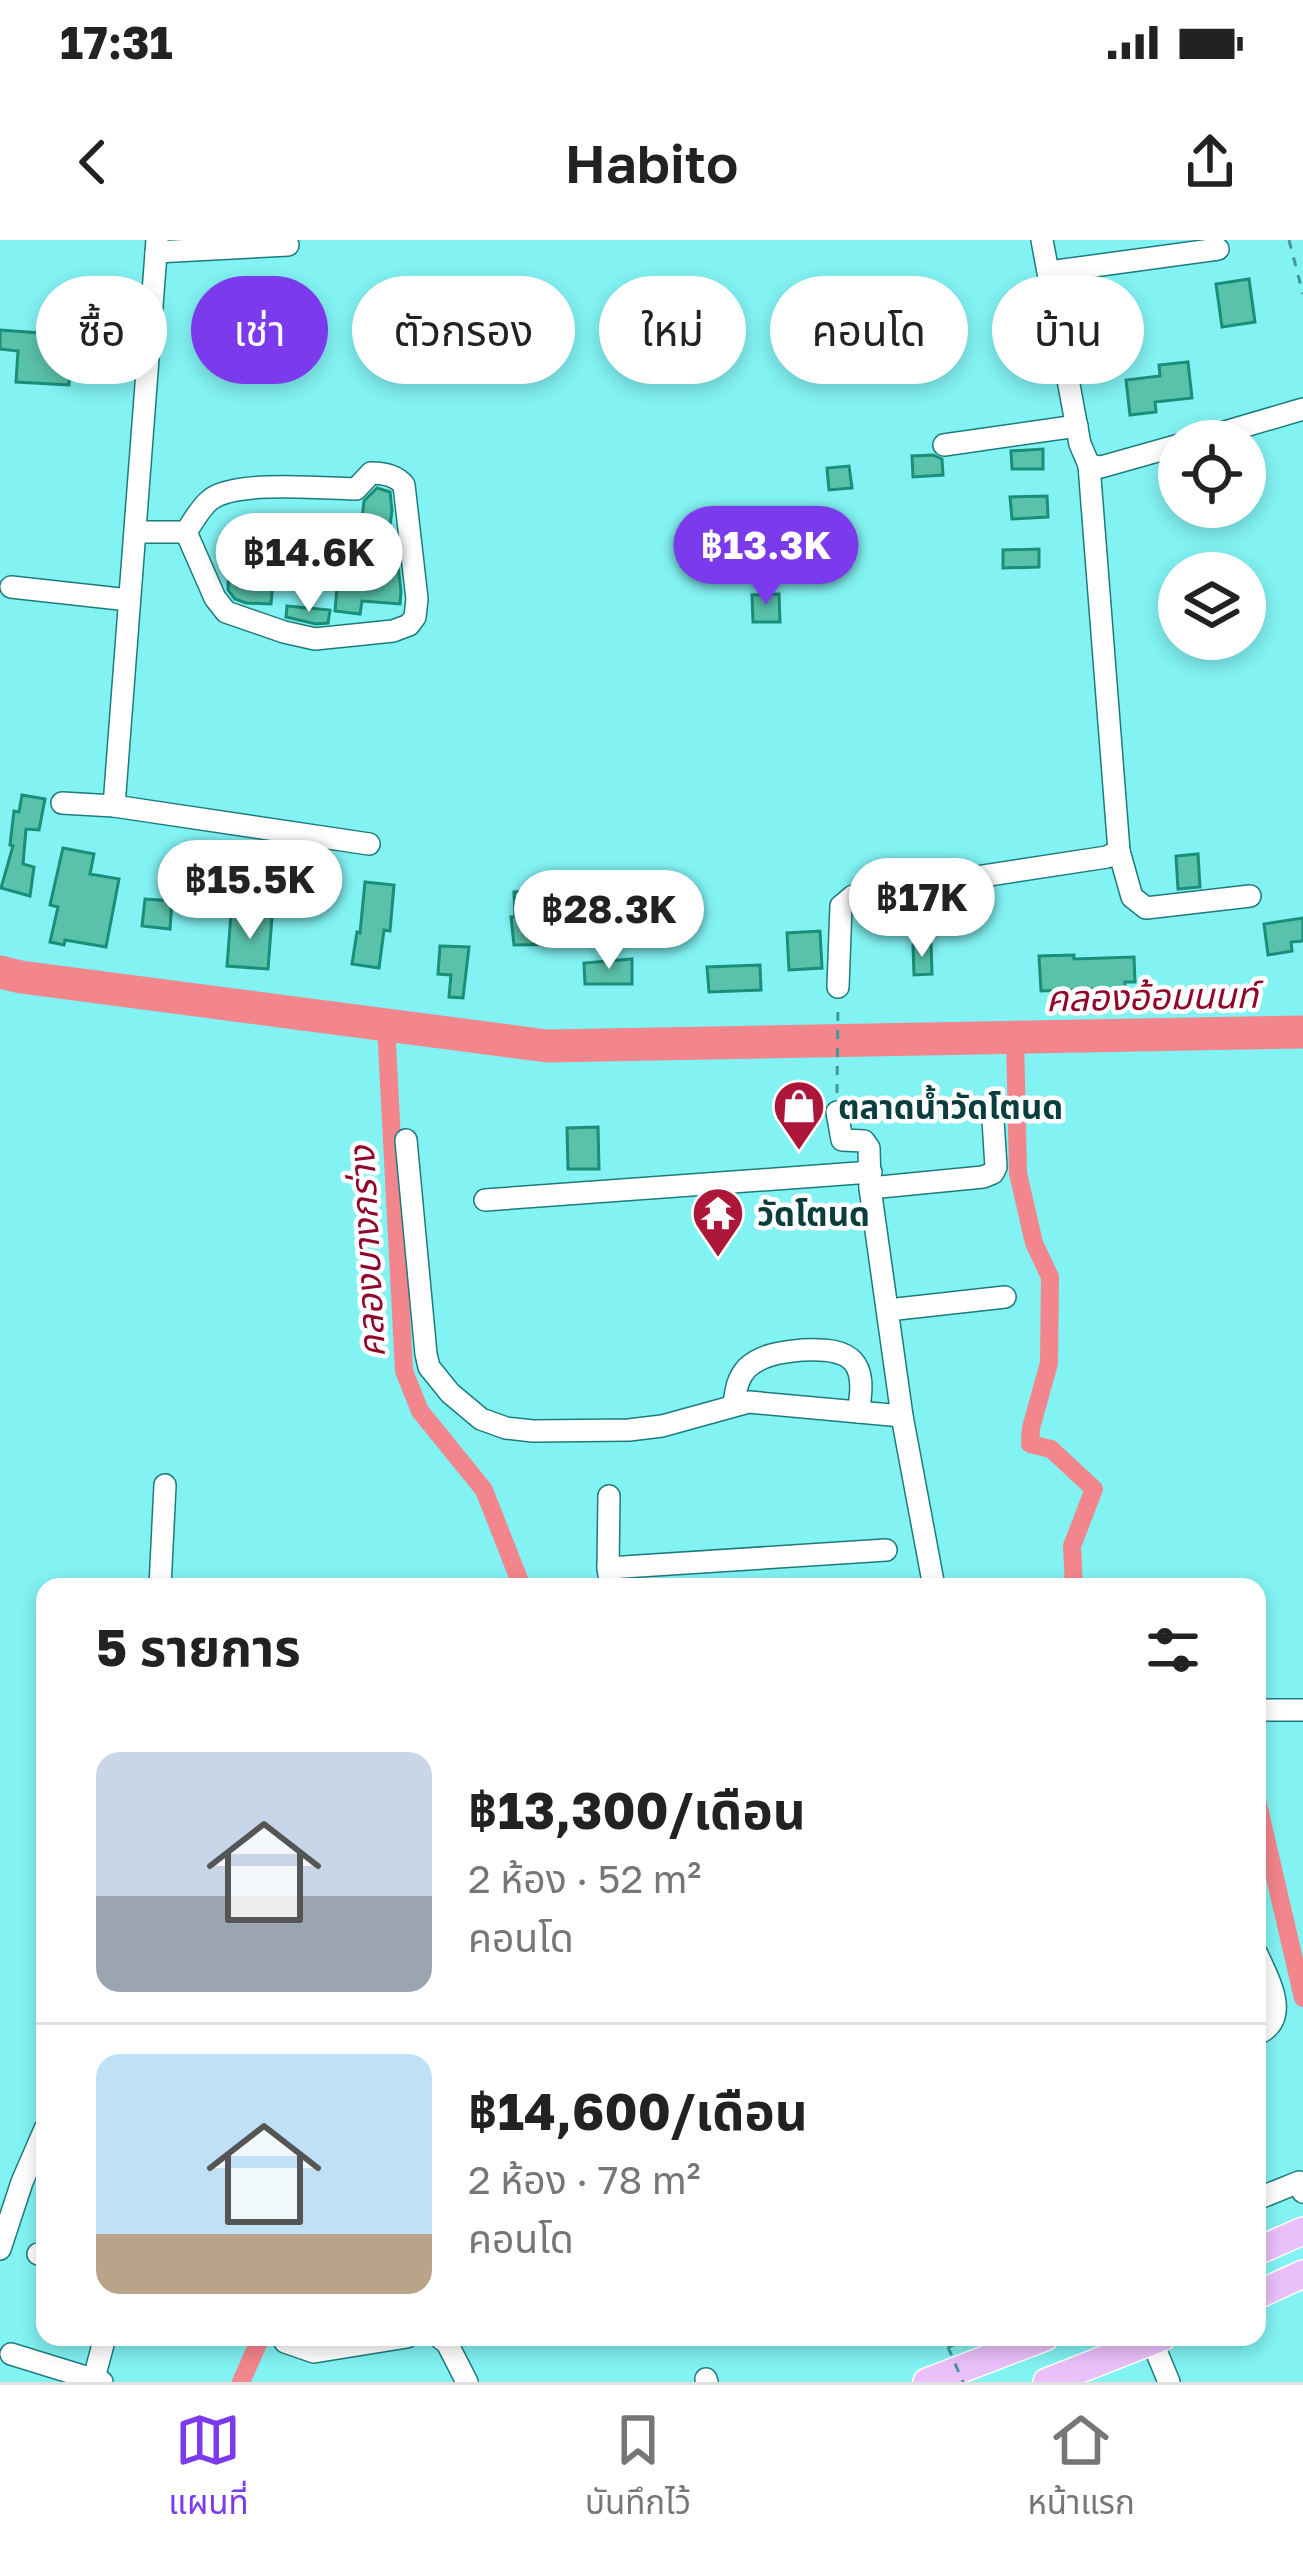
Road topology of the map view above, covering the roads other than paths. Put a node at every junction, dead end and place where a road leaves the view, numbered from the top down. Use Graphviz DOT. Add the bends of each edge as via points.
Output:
graph roads {
  1 [pos="1042,240"];
  2 [pos="288,245"];
  3 [pos="156,246"];
  4 [pos="1219,249"];
  5 [pos="1049,272"];
  6 [pos="1302,409"];
  7 [pos="1265,420"];
  8 [pos="1077,426"];
  9 [pos="944,445"];
  10 [pos="1158,451"];
  11 [pos="1095,466"];
  12 [pos="134,532"];
  13 [pos="186,532"];
  14 [pos="10,587"];
  15 [pos="129,600"];
  16 [pos="62,803"];
  17 [pos="114,806"];
  18 [pos="369,844"];
  19 [pos="1119,851"];
  20 [pos="1250,896"];
  21 [pos="838,987"];
  22 [pos="837,1112"];
  23 [pos="993,1120"];
  24 [pos="406,1140"];
  25 [pos="871,1180"];
  26 [pos="485,1200"];
  27 [pos="1005,1297"];
  28 [pos="888,1310"];
  29 [pos="734,1404"];
  30 [pos="858,1412"];
  31 [pos="902,1417"];
  32 [pos="165,1486"];
  33 [pos="609,1496"];
  34 [pos="886,1550"];
  35 [pos="160,1578"];
  36 [pos="609,1578"];
  37 [pos="932,1578"];
  38 [pos="1266,1711"];
  39 [pos="1301,1714"];
  40 [pos="1266,1975"];
  41 [pos="1266,2031"];
  42 [pos="36,2150"];
  43 [pos="1303,2192"];
  44 [pos="1266,2195"];
  45 [pos="1303,2231"];
  46 [pos="1266,2247"];
  47 [pos="0,2249"];
  48 [pos="1303,2274"];
  49 [pos="1266,2291"];
  50 [pos="103,2346"];
  51 [pos="296,2346"];
  52 [pos="351,2346"];
  53 [pos="448,2346"];
  54 [pos="1021,2346"];
  55 [pos="1139,2346"];
  56 [pos="1159,2346"];
  57 [pos="11,2354"];
  58 [pos="96,2381"];
  59 [pos="467,2382"];
  60 [pos="927,2382"];
  61 [pos="1048,2382"];
  62 [pos="1169,2382"];
  1 -- 5 [label="street"];
  2 -- 3 [label="street"];
  3 -- 12 [label="street"];
  4 -- 5 [label="street"];
  5 -- 8 [label="street"];
  6 -- 7 [label="street"];
  8 -- 9 [label="street"];
  8 -- 11 [label="street"];
  10 -- 11 [label="street"];
  11 -- 19 [label="street"];
  12 -- 13 [label="street"];
  12 -- 15 [label="street"];
  13 -- 13 [label="street" via="226,612 315,639 393,631 415,617 398,478 371,473 356,489 222,494"];
  14 -- 15 [label="street"];
  15 -- 17 [label="street"];
  16 -- 17 [label="street"];
  17 -- 18 [label="street"];
  19 -- 20 [label="street" via="1132,897 1146,908"];
  19 -- 21 [label="street" via="853,896 841,906"];
  22 -- 25 [label="street" via="842,1140 868,1143"];
  23 -- 25 [label="street" via="993,1173"];
  24 -- 29 [label="street" via="425,1354 450,1393 482,1419 533,1431 629,1430"];
  25 -- 26 [label="street"];
  25 -- 28 [label="street"];
  27 -- 28 [label="street"];
  28 -- 31 [label="street"];
  29 -- 30 [label="street"];
  29 -- 30 [label="street" via="737,1382 762,1357 827,1349 852,1360 862,1378"];
  30 -- 31 [label="street"];
  31 -- 37 [label="street"];
  32 -- 35 [label="street"];
  33 -- 36 [label="street"];
  34 -- 36 [label="street"];
  38 -- 39 [label="street"];
  40 -- 41 [label="street" via="1275,1996"];
  42 -- 47 [label="street"];
  43 -- 44 [label="street" via="1299,2182"];
  45 -- 46 [label="main road"];
  48 -- 49 [label="main road"];
  50 -- 58 [label="street"];
  51 -- 52 [label="street"];
  53 -- 59 [label="street"];
  54 -- 60 [label="main road"];
  55 -- 61 [label="main road"];
  56 -- 62 [label="street"];
  57 -- 58 [label="street"];
}
